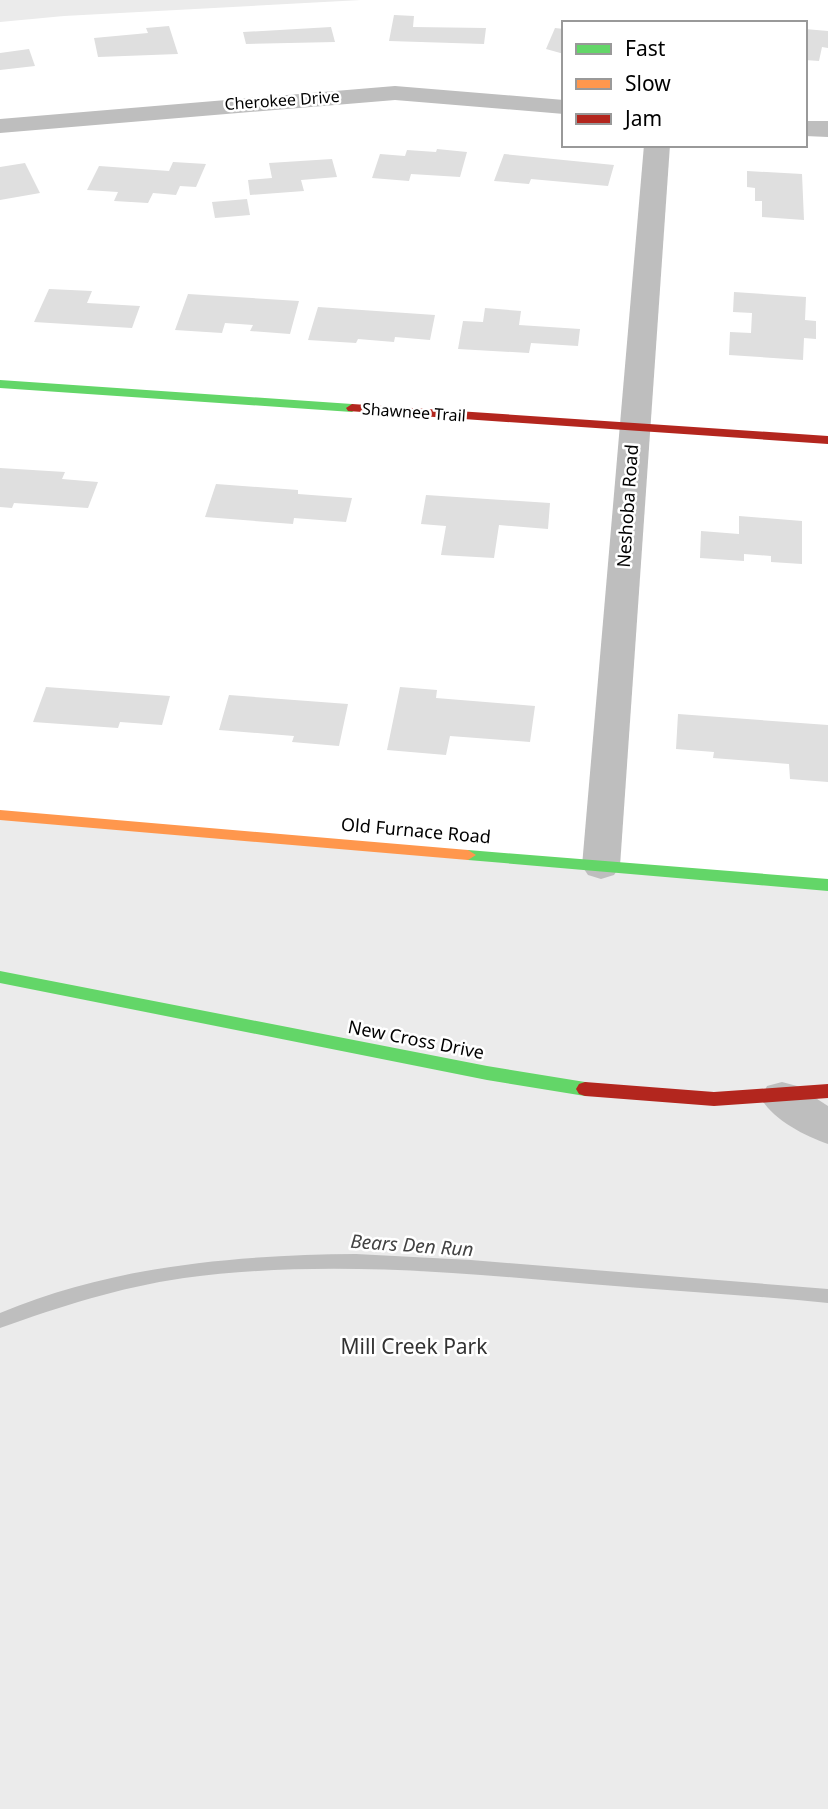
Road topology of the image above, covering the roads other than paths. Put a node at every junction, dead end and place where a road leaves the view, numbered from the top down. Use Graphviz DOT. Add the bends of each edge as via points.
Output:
graph roads {
  1 [pos="562,107"];
  2 [pos="0,126"];
  3 [pos="807,128"];
  4 [pos="828,129"];
  5 [pos="657,147"];
  6 [pos="0,384"];
  7 [pos="634,427"];
  8 [pos="828,440"];
  9 [pos="0,815"];
  10 [pos="601,866"];
  11 [pos="828,886"];
  12 [pos="0,977"];
  13 [pos="828,1091"];
  14 [pos="782,1098"];
  15 [pos="828,1127"];
  1 -- 2 [label="street, Cherokee Drive" via="394,93"];
  3 -- 4 [label="street"];
  5 -- 7 [label="street, Neshoba Road"];
  6 -- 7 [label="street, Shawnee Trail"];
  7 -- 8 [label="street, Shawnee Trail"];
  7 -- 10 [label="street, Neshoba Road"];
  9 -- 10 [label="street, Old Furnace Road"];
  10 -- 11 [label="street, Old Furnace Road"];
  12 -- 14 [label="street, New Cross Drive" via="492,1074 611,1092 704,1099"];
  13 -- 14 [label="street, New Cross Drive"];
  14 -- 15 [label="street"];
}
